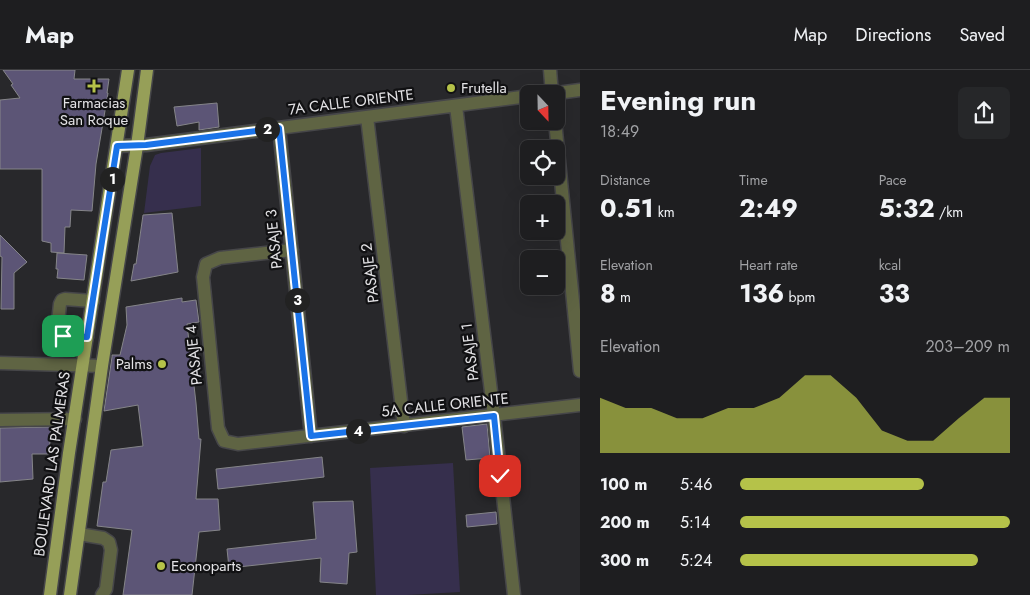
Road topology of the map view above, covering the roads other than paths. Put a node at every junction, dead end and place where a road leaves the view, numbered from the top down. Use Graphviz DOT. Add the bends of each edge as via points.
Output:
graph roads {
  1 [pos="128,70"];
  2 [pos="146,70"];
  3 [pos="550,70"];
  4 [pos="551,85"];
  5 [pos="580,90"];
  6 [pos="565,92"];
  7 [pos="520,97"];
  8 [pos="456,106"];
  9 [pos="368,117"];
  10 [pos="279,128"];
  11 [pos="556,130"];
  12 [pos="117,146"];
  13 [pos="136,146"];
  14 [pos="292,250"];
  15 [pos="93,301"];
  16 [pos="87,337"];
  17 [pos="578,340"];
  18 [pos="0,363"];
  19 [pos="83,365"];
  20 [pos="102,366"];
  21 [pos="580,371"];
  22 [pos="580,405"];
  23 [pos="494,416"];
  24 [pos="75,419"];
  25 [pos="0,420"];
  26 [pos="404,426"];
  27 [pos="311,436"];
  28 [pos="224,441"];
  29 [pos="79,534"];
  30 [pos="50,595"];
  31 [pos="70,595"];
  32 [pos="102,595"];
  33 [pos="514,595"];
  1 -- 12 [label="main road, BOULEVARD LAS PALMERAS"];
  2 -- 13 [label="main road"];
  3 -- 4 [label="street"];
  5 -- 6 [label="street"];
  7 -- 8 [label="street, 7A CALLE ORIENTE"];
  8 -- 9 [label="street, 7A CALLE ORIENTE"];
  8 -- 23 [label="street, PASAJE 1"];
  9 -- 10 [label="street, 7A CALLE ORIENTE"];
  9 -- 26 [label="street, PASAJE 2"];
  10 -- 13 [label="street, 7A CALLE ORIENTE"];
  10 -- 14 [label="street, PASAJE 3"];
  11 -- 17 [label="street"];
  12 -- 13 [label="street, 7A CALLE ORIENTE"];
  12 -- 15 [label="main road, BOULEVARD LAS PALMERAS"];
  13 -- 20 [label="main road"];
  14 -- 27 [label="street, PASAJE 3"];
  14 -- 28 [label="street, PASAJE 4" via="220,258 206,264 203,277 218,428"];
  15 -- 16 [label="main road, BOULEVARD LAS PALMERAS"];
  15 -- 16 [label="street" via="66,299 60,304 59,334"];
  16 -- 19 [label="main road, BOULEVARD LAS PALMERAS"];
  17 -- 21 [label="street"];
  18 -- 19 [label="street"];
  19 -- 20 [label="street"];
  19 -- 24 [label="main road, BOULEVARD LAS PALMERAS"];
  20 -- 29 [label="main road"];
  22 -- 23 [label="street, 5A CALLE ORIENTE"];
  23 -- 26 [label="street, 5A CALLE ORIENTE"];
  23 -- 33 [label="street, PASAJE 1"];
  24 -- 25 [label="street"];
  24 -- 30 [label="main road, BOULEVARD LAS PALMERAS"];
  26 -- 27 [label="street, 5A CALLE ORIENTE"];
  27 -- 28 [label="street, 5A CALLE ORIENTE" via="238,444"];
  29 -- 31 [label="main road"];
  29 -- 32 [label="street" via="109,542 112,550 106,589"];
}
